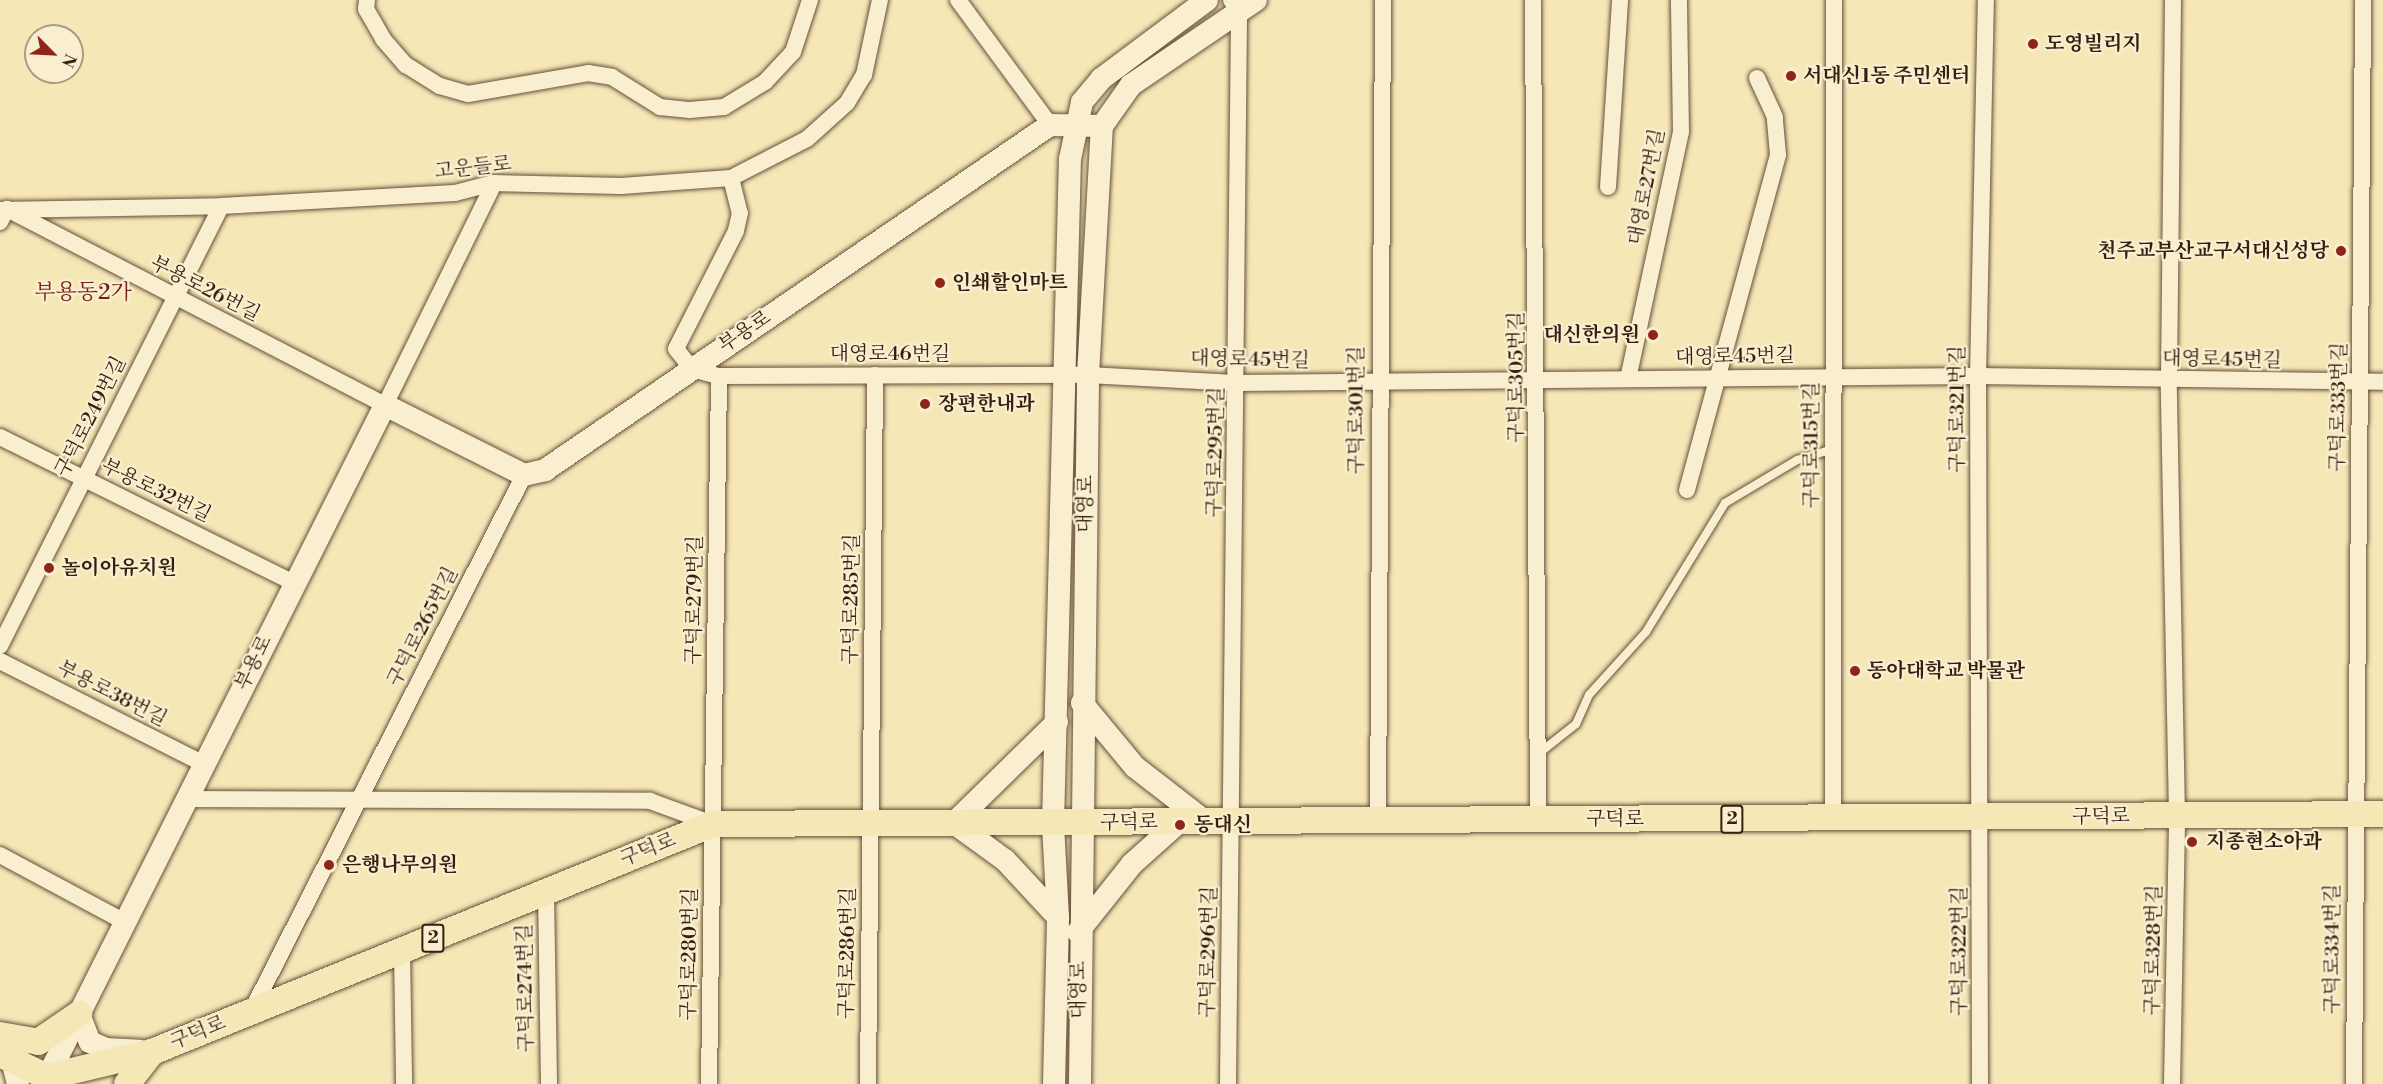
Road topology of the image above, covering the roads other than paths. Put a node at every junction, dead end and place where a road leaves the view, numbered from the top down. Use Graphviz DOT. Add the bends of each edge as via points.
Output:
graph roads {
  1 [pos="367,0"];
  2 [pos="810,0"];
  3 [pos="880,0"];
  4 [pos="958,0"];
  5 [pos="1207,0"];
  6 [pos="1383,0"];
  7 [pos="1533,0"];
  8 [pos="1620,0"];
  9 [pos="1679,0"];
  10 [pos="1834,0"];
  11 [pos="1986,0"];
  12 [pos="2173,0"];
  13 [pos="2363,0"];
  14 [pos="1242,4"];
  15 [pos="1757,78"];
  16 [pos="1050,125"];
  17 [pos="1075,126"];
  18 [pos="1101,126"];
  19 [pos="731,178"];
  20 [pos="494,183"];
  21 [pos="1608,188"];
  22 [pos="221,206"];
  23 [pos="2,214"];
  24 [pos="176,297"];
  25 [pos="692,369"];
  26 [pos="875,375"];
  27 [pos="1078,375"];
  28 [pos="719,376"];
  29 [pos="1978,376"];
  30 [pos="1833,377"];
  31 [pos="1628,379"];
  32 [pos="1719,379"];
  33 [pos="2169,380"];
  34 [pos="1378,382"];
  35 [pos="2361,382"];
  36 [pos="2383,382"];
  37 [pos="1238,383"];
  38 [pos="1539,384"];
  39 [pos="385,405"];
  40 [pos="0,437"];
  41 [pos="1834,449"];
  42 [pos="524,475"];
  43 [pos="84,478"];
  44 [pos="1687,490"];
  45 [pos="294,583"];
  46 [pos="0,646"];
  47 [pos="0,661"];
  48 [pos="1082,703"];
  49 [pos="1057,722"];
  50 [pos="1538,754"];
  51 [pos="204,764"];
  52 [pos="360,798"];
  53 [pos="187,799"];
  54 [pos="2355,814"];
  55 [pos="2383,814"];
  56 [pos="2177,816"];
  57 [pos="1982,818"];
  58 [pos="1833,819"];
  59 [pos="1539,820"];
  60 [pos="1219,821"];
  61 [pos="1378,821"];
  62 [pos="1179,822"];
  63 [pos="871,823"];
  64 [pos="954,823"];
  65 [pos="714,824"];
  66 [pos="1053,824"];
  67 [pos="1082,824"];
  68 [pos="0,855"];
  69 [pos="546,892"];
  70 [pos="1058,917"];
  71 [pos="125,921"];
  72 [pos="1078,932"];
  73 [pos="402,950"];
  74 [pos="251,1012"];
  75 [pos="79,1014"];
  76 [pos="0,1035"];
  77 [pos="152,1052"];
  78 [pos="10,1066"];
  79 [pos="46,1081"];
  80 [pos="127,1084"];
  81 [pos="404,1084"];
  82 [pos="549,1084"];
  83 [pos="709,1084"];
  84 [pos="868,1084"];
  85 [pos="1054,1084"];
  86 [pos="1080,1084"];
  87 [pos="1228,1084"];
  88 [pos="1980,1084"];
  89 [pos="2172,1084"];
  90 [pos="2354,1084"];
  1 -- 2 [label="street" via="366,9 383,39 405,65 440,86 468,94 588,73 612,77 660,107 690,110 724,107 765,82 793,52"];
  3 -- 19 [label="street, 고운들로" via="864,75 847,103 807,139"];
  4 -- 16 [label="street"];
  5 -- 17 [label="main road, 대영로" via="1101,80 1082,102"];
  6 -- 34 [label="street, 구덕로301번길"];
  7 -- 38 [label="street, 구덕로305번길"];
  8 -- 21 [label="street"];
  9 -- 31 [label="street, 대영로27번길" via="1681,132"];
  10 -- 30 [label="street, 구덕로315번길"];
  11 -- 29 [label="street, 구덕로321번길"];
  12 -- 33 [label="street, 구덕로328번길"];
  13 -- 35 [label="street, 구덕로333번길"];
  14 -- 18 [label="main road" via="1131,85"];
  14 -- 37 [label="street, 구덕로295번길"];
  15 -- 32 [label="street" via="1775,117 1778,155"];
  16 -- 17 [label="main road"];
  16 -- 25 [label="main road, 부용로"];
  17 -- 18 [label="main road"];
  17 -- 27 [label="main road, 대영로"];
  18 -- 27 [label="main road, 대영로"];
  19 -- 20 [label="street, 고운들로" via="621,186"];
  19 -- 25 [label="street" via="740,213 736,231 678,337 676,349"];
  20 -- 22 [label="street, 고운들로" via="455,193"];
  20 -- 39 [label="street, 부용로"];
  22 -- 23 [label="street, 고운들로"];
  22 -- 24 [label="street, 구덕로249번길"];
  23 -- 24 [label="street, 부용로26번길"];
  24 -- 39 [label="street, 부용로26번길"];
  24 -- 43 [label="street, 구덕로249번길"];
  25 -- 28 [label="street, 대영로46번길"];
  25 -- 42 [label="main road, 부용로" via="544,470"];
  26 -- 27 [label="street, 대영로46번길"];
  26 -- 28 [label="street, 대영로46번길"];
  26 -- 63 [label="street, 구덕로285번길"];
  27 -- 37 [label="street, 대영로45번길"];
  27 -- 48 [label="main road, 대영로"];
  27 -- 49 [label="main road, 대영로"];
  28 -- 65 [label="street, 구덕로279번길"];
  29 -- 30 [label="street, 대영로45번길"];
  29 -- 33 [label="street, 대영로45번길"];
  29 -- 57 [label="street, 구덕로321번길"];
  30 -- 32 [label="street, 대영로45번길"];
  30 -- 41 [label="street, 구덕로315번길"];
  31 -- 32 [label="street, 대영로45번길"];
  31 -- 38 [label="street, 대영로45번길"];
  32 -- 44 [label="street"];
  33 -- 35 [label="street, 대영로45번길"];
  33 -- 56 [label="street, 구덕로328번길"];
  34 -- 37 [label="street, 대영로45번길"];
  34 -- 38 [label="street, 대영로45번길"];
  34 -- 61 [label="street, 구덕로301번길"];
  35 -- 36 [label="street, 대영로45번길"];
  35 -- 54 [label="street, 구덕로333번길"];
  37 -- 60 [label="street, 구덕로295번길"];
  38 -- 50 [label="street, 구덕로305번길"];
  39 -- 42 [label="main road"];
  39 -- 45 [label="main road, 부용로"];
  40 -- 43 [label="street, 부용로32번길"];
  41 -- 50 [label="lane" via="1797,460 1725,503 1646,632 1589,695 1576,724"];
  41 -- 58 [label="street, 구덕로315번길"];
  42 -- 52 [label="street, 구덕로265번길"];
  43 -- 45 [label="street, 부용로32번길"];
  43 -- 46 [label="street, 구덕로249번길"];
  45 -- 51 [label="main road, 부용로"];
  47 -- 51 [label="street, 부용로38번길"];
  48 -- 60 [label="main road" via="1135,767"];
  48 -- 67 [label="main road, 대영로"];
  49 -- 64 [label="main road"];
  49 -- 66 [label="main road, 대영로"];
  50 -- 59 [label="street, 구덕로305번길"];
  51 -- 53 [label="main road, 부용로"];
  52 -- 53 [label="street"];
  52 -- 65 [label="street" via="650,801"];
  52 -- 74 [label="street, 구덕로265번길"];
  53 -- 71 [label="main road, 부용로"];
  54 -- 55 [label="main road, 구덕로 / 2"];
  54 -- 56 [label="main road, 구덕로 / 2"];
  54 -- 90 [label="street, 구덕로334번길"];
  56 -- 57 [label="main road, 구덕로 / 2"];
  56 -- 89 [label="street, 구덕로328번길"];
  57 -- 58 [label="main road, 구덕로 / 2"];
  57 -- 88 [label="street, 구덕로322번길"];
  58 -- 59 [label="main road, 구덕로 / 2"];
  59 -- 61 [label="main road, 구덕로 / 2"];
  60 -- 61 [label="main road, 구덕로 / 2"];
  60 -- 62 [label="main road, 구덕로 / 2"];
  60 -- 87 [label="street, 구덕로296번길"];
  62 -- 67 [label="main road, 구덕로 / 2"];
  62 -- 72 [label="main road" via="1132,864"];
  63 -- 64 [label="main road, 구덕로 / 2"];
  63 -- 65 [label="main road, 구덕로 / 2"];
  63 -- 84 [label="street, 구덕로286번길"];
  64 -- 66 [label="main road, 구덕로 / 2"];
  64 -- 70 [label="main road" via="1005,860"];
  65 -- 69 [label="main road, 구덕로 / 2"];
  65 -- 83 [label="street, 구덕로280번길"];
  66 -- 67 [label="main road, 구덕로 / 2"];
  66 -- 70 [label="main road, 대영로"];
  67 -- 72 [label="main road, 대영로"];
  68 -- 71 [label="street"];
  69 -- 73 [label="main road, 구덕로 / 2"];
  69 -- 82 [label="street, 구덕로274번길"];
  70 -- 85 [label="main road, 대영로"];
  71 -- 75 [label="main road, 부용로"];
  72 -- 86 [label="main road, 대영로"];
  73 -- 74 [label="main road, 구덕로 / 2"];
  73 -- 81 [label="street"];
  74 -- 77 [label="main road, 구덕로 / 2"];
  75 -- 76 [label="main road" via="38,1042"];
  75 -- 77 [label="main road" via="90,1042 106,1049"];
  75 -- 79 [label="main road, 부용로"];
  77 -- 79 [label="main road, 구덕로 / 2"];
  77 -- 80 [label="main road"];
  78 -- 79 [label="main road"];
}
